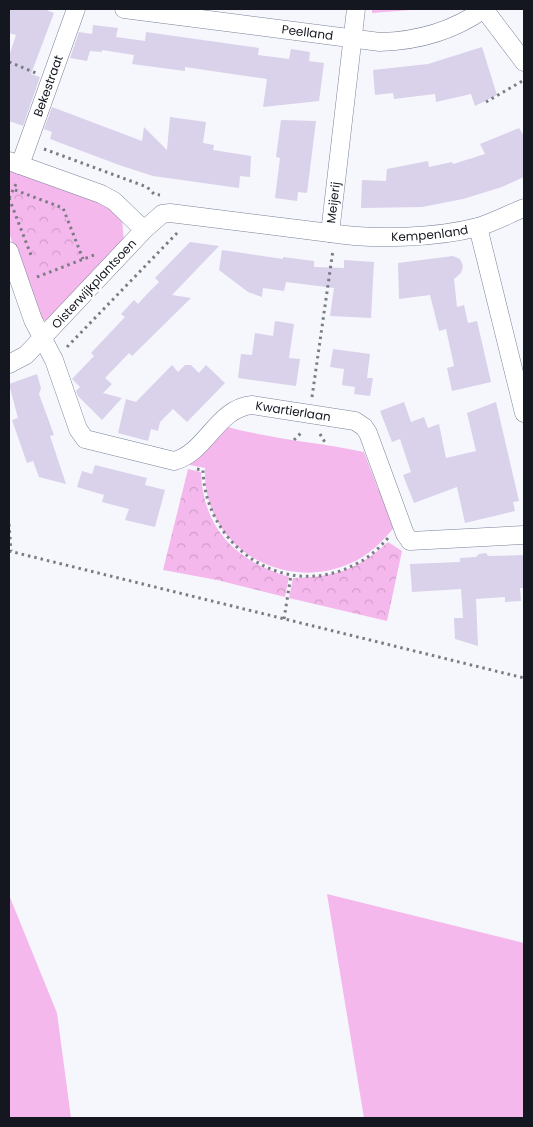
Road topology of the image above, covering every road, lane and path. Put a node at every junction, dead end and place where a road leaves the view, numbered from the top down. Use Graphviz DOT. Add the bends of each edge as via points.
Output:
graph roads {
  1 [pos="76,9"];
  2 [pos="124,9"];
  3 [pos="356,9"];
  4 [pos="484,9"];
  5 [pos="354,39"];
  6 [pos="9,62"];
  7 [pos="524,62"];
  8 [pos="50,78"];
  9 [pos="524,80"];
  10 [pos="486,102"];
  11 [pos="27,143"];
  12 [pos="14,163"];
  13 [pos="15,190"];
  14 [pos="163,196"];
  15 [pos="9,198"];
  16 [pos="524,208"];
  17 [pos="194,216"];
  18 [pos="478,227"];
  19 [pos="144,230"];
  20 [pos="332,234"];
  21 [pos="9,251"];
  22 [pos="83,259"];
  23 [pos="33,260"];
  24 [pos="36,268"];
  25 [pos="109,269"];
  26 [pos="39,276"];
  27 [pos="20,284"];
  28 [pos="42,338"];
  29 [pos="54,360"];
  30 [pos="9,364"];
  31 [pos="524,413"];
  32 [pos="312,422"];
  33 [pos="319,432"];
  34 [pos="294,440"];
  35 [pos="326,444"];
  36 [pos="180,459"];
  37 [pos="401,523"];
  38 [pos="9,524"];
  39 [pos="524,535"];
  40 [pos="10,551"];
  41 [pos="291,575"];
  42 [pos="284,619"];
  43 [pos="524,678"];
  1 -- 8 [label="street, Bekestraat"];
  2 -- 5 [label="street, Peelland"];
  3 -- 5 [label="street, Meijerij"];
  4 -- 5 [label="street, Peelland" via="463,24 426,37 398,42"];
  4 -- 7 [label="street"];
  5 -- 20 [label="street, Meijerij"];
  6 -- 8 [label="path"];
  8 -- 11 [label="street, Bekestraat"];
  9 -- 10 [label="path"];
  11 -- 12 [label="street, Bekestraat"];
  11 -- 14 [label="path" via="147,187 154,194"];
  12 -- 19 [label="street, Oisterwijkplantsoen" via="114,201"];
  13 -- 22 [label="path" via="63,208"];
  15 -- 23 [label="path"];
  16 -- 18 [label="street, Kempenland"];
  17 -- 19 [label="street, Meijerij" via="162,214"];
  17 -- 20 [label="street, Meijerij"];
  17 -- 29 [label="path"];
  18 -- 20 [label="street, Kempenland" via="393,237"];
  18 -- 31 [label="street"];
  19 -- 25 [label="street, Oisterwijkplantsoen"];
  20 -- 32 [label="path" via="311,407"];
  21 -- 27 [label="street, Oisterwijkplantsoen"];
  22 -- 25 [label="path" via="94,255"];
  22 -- 26 [label="path"];
  24 -- 26 [label="path"];
  25 -- 28 [label="street, Oisterwijkplantsoen"];
  26 -- 27 [label="path"];
  27 -- 28 [label="street, Oisterwijkplantsoen"];
  28 -- 29 [label="street"];
  28 -- 30 [label="street" via="26,355"];
  29 -- 36 [label="street" via="78,429 85,439 165,460"];
  32 -- 34 [label="path"];
  32 -- 36 [label="street, Kwartierlaan" via="252,405 242,406"];
  32 -- 37 [label="street, Kwartierlaan" via="355,421 364,427"];
  33 -- 35 [label="path"];
  36 -- 41 [label="path" via="189,467 203,470 207,502 221,529 237,548 260,564"];
  37 -- 39 [label="street, Kwartierlaan" via="410,541"];
  37 -- 41 [label="path" via="374,552 356,564 330,574"];
  38 -- 40 [label="path"];
  40 -- 42 [label="path"];
  41 -- 42 [label="path"];
  42 -- 43 [label="path"];
}
